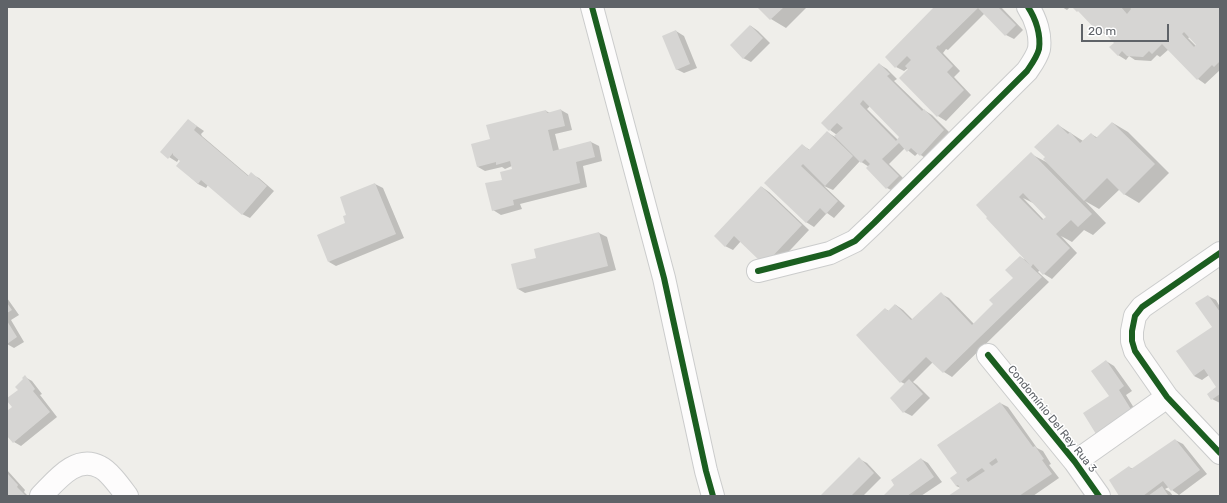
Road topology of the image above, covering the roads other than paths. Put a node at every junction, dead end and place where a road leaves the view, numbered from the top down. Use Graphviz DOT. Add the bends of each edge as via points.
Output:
graph roads {
  1 [pos="592,7"];
  2 [pos="1028,7"];
  3 [pos="1220,253"];
  4 [pos="758,271"];
  5 [pos="988,356"];
  6 [pos="1167,397"];
  7 [pos="1220,453"];
  8 [pos="1075,462"];
  9 [pos="41,496"];
  10 [pos="127,496"];
  11 [pos="713,496"];
  12 [pos="1099,496"];
  1 -- 11 [label="street" via="664,278"];
  2 -- 4 [label="street" via="1037,29 1039,49 1034,62 874,223 855,241 830,253"];
  3 -- 6 [label="street" via="1142,307 1135,316 1132,330 1135,351"];
  5 -- 8 [label="street, Condomínio Del Rey Rua 3"];
  6 -- 7 [label="street"];
  6 -- 8 [label="street"];
  8 -- 12 [label="street, Condomínio Del Rey Rua 3"];
  9 -- 10 [label="street" via="66,471 77,464 88,464 100,467 115,480"];
}
